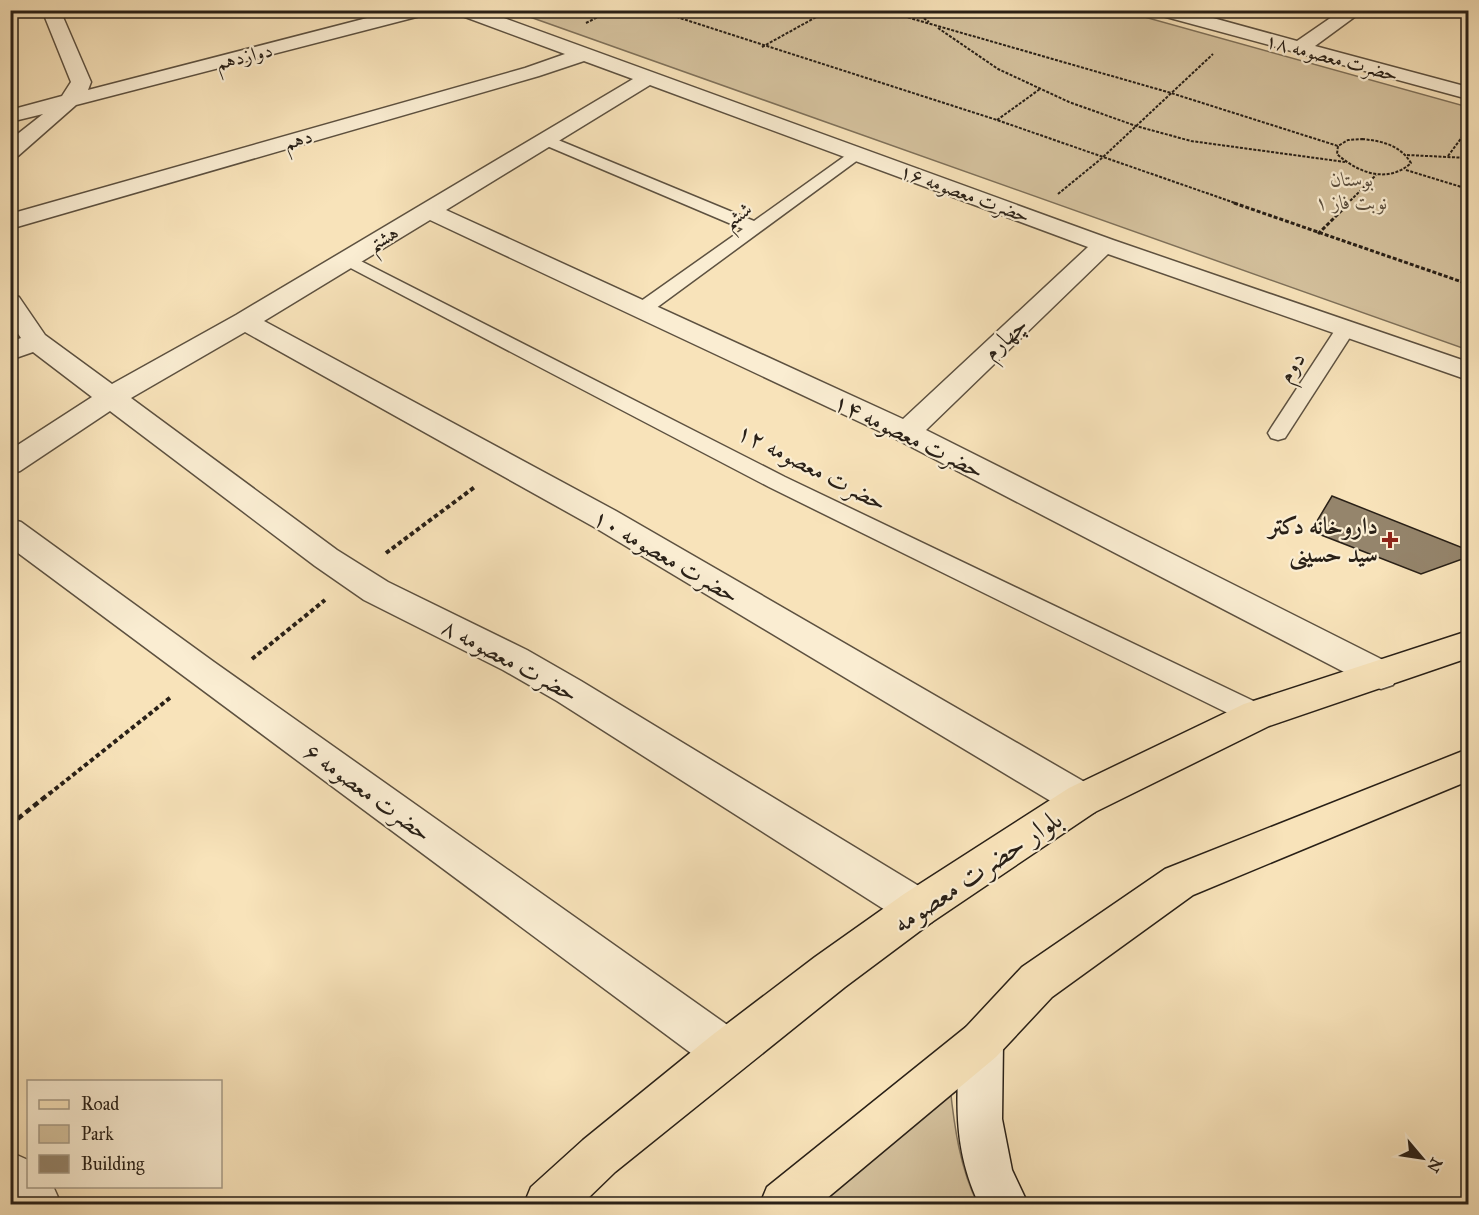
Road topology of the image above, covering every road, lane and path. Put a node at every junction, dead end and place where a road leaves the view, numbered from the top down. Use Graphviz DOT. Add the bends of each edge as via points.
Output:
graph roads {
  1 [pos="51,10"];
  2 [pos="422,10"];
  3 [pos="463,10"];
  4 [pos="655,10"];
  5 [pos="829,10"];
  6 [pos="882,10"];
  7 [pos="913,10"];
  8 [pos="1161,10"];
  9 [pos="1355,10"];
  10 [pos="934,25"];
  11 [pos="1238,32"];
  12 [pos="761,47"];
  13 [pos="1299,48"];
  14 [pos="585,54"];
  15 [pos="650,77"];
  16 [pos="1040,89"];
  17 [pos="1171,93"];
  18 [pos="1468,93"];
  19 [pos="67,102"];
  20 [pos="10,116"];
  21 [pos="997,120"];
  22 [pos="1136,126"];
  23 [pos="1468,129"];
  24 [pos="546,140"];
  25 [pos="1338,146"];
  26 [pos="10,151"];
  27 [pos="858,154"];
  28 [pos="1407,155"];
  29 [pos="1447,156"];
  30 [pos="1102,158"];
  31 [pos="1468,158"];
  32 [pos="1345,162"];
  33 [pos="1405,170"];
  34 [pos="1376,174"];
  35 [pos="1468,189"];
  36 [pos="430,211"];
  37 [pos="1031,217"];
  38 [pos="10,222"];
  39 [pos="756,228"];
  40 [pos="1318,234"];
  41 [pos="1104,244"];
  42 [pos="347,259"];
  43 [pos="1468,284"];
  44 [pos="10,302"];
  45 [pos="641,310"];
  46 [pos="245,321"];
  47 [pos="1346,328"];
  48 [pos="36,341"];
  49 [pos="10,352"];
  50 [pos="1468,371"];
  51 [pos="113,396"];
  52 [pos="906,432"];
  53 [pos="1278,433"];
  54 [pos="10,464"];
  55 [pos="10,530"];
  56 [pos="1468,645"];
  57 [pos="202,672"];
  58 [pos="1381,675"];
  59 [pos="1257,715"];
  60 [pos="1468,765"];
  61 [pos="1082,800"];
  62 [pos="10,825"];
  63 [pos="918,908"];
  64 [pos="981,1042"];
  65 [pos="727,1052"];
  66 [pos="10,1175"];
  67 [pos="37,1204"];
  68 [pos="548,1204"];
  69 [pos="784,1204"];
  70 [pos="1004,1204"];
  1 -- 19 [label="street" via="81,82"];
  2 -- 19 [label="street, دوازدهم"];
  3 -- 14 [label="street, حضرت معصومه ۱۶"];
  4 -- 12 [label="path"];
  5 -- 12 [label="path"];
  6 -- 10 [label="path"];
  7 -- 10 [label="path"];
  8 -- 11 [label="street, حضرت معصومه ۱۸"];
  9 -- 13 [label="street"];
  10 -- 16 [label="path" via="998,69"];
  10 -- 17 [label="path"];
  11 -- 13 [label="street, حضرت معصومه ۱۸"];
  11 -- 17 [label="path"];
  12 -- 21 [label="path"];
  13 -- 18 [label="street, حضرت معصومه ۱۸"];
  14 -- 15 [label="street, حضرت معصومه ۱۶"];
  14 -- 38 [label="street, دهم"];
  15 -- 24 [label="street, هشتم"];
  15 -- 27 [label="street, حضرت معصومه ۱۶"];
  16 -- 21 [label="path"];
  16 -- 22 [label="path"];
  17 -- 22 [label="path"];
  17 -- 25 [label="path"];
  19 -- 20 [label="street, دوازدهم"];
  19 -- 26 [label="street"];
  21 -- 30 [label="path"];
  22 -- 30 [label="path"];
  22 -- 32 [label="path" via="1191,141"];
  23 -- 29 [label="path"];
  24 -- 36 [label="street, هشتم"];
  24 -- 39 [label="lane"];
  25 -- 28 [label="path" via="1362,139 1395,147"];
  25 -- 32 [label="path" via="1337,154"];
  27 -- 37 [label="street, حضرت معصومه ۱۶"];
  27 -- 39 [label="lane, ششم"];
  28 -- 29 [label="path"];
  28 -- 33 [label="path" via="1411,163"];
  29 -- 31 [label="path"];
  30 -- 37 [label="path"];
  30 -- 40 [label="path"];
  32 -- 34 [label="path"];
  33 -- 34 [label="path"];
  33 -- 35 [label="path"];
  34 -- 40 [label="path"];
  36 -- 42 [label="street, هشتم"];
  36 -- 45 [label="street, حضرت معصومه ۱۴"];
  37 -- 41 [label="street, حضرت معصومه ۱۶"];
  39 -- 45 [label="lane, ششم"];
  40 -- 43 [label="path"];
  41 -- 47 [label="street, حضرت معصومه ۱۶"];
  41 -- 52 [label="street, چهارم"];
  42 -- 46 [label="street, هشتم"];
  42 -- 59 [label="lane, حضرت معصومه ۱۲" via="777,482"];
  44 -- 48 [label="street"];
  45 -- 52 [label="street, حضرت معصومه ۱۴"];
  46 -- 51 [label="street, هشتم"];
  46 -- 61 [label="street, حضرت معصومه ۱۰" via="605,519"];
  47 -- 50 [label="street, حضرت معصومه ۱۶"];
  47 -- 53 [label="lane, دوم"];
  48 -- 49 [label="street"];
  48 -- 51 [label="street, حضرت معصومه ۸"];
  51 -- 54 [label="street, هشتم"];
  51 -- 63 [label="street, حضرت معصومه ۸" via="326,558 376,591 569,691"];
  52 -- 58 [label="street, حضرت معصومه ۱۴"];
  55 -- 57 [label="street, حضرت معصومه ۶"];
  56 -- 58 [label="main road, بلوار حضرت معصومه"];
  57 -- 62 [label="path"];
  57 -- 65 [label="street, حضرت معصومه ۶"];
  58 -- 59 [label="main road, بلوار حضرت معصومه"];
  59 -- 61 [label="main road, بلوار حضرت معصومه"];
  60 -- 64 [label="main road" via="1179,882 1037,982"];
  61 -- 63 [label="main road, بلوار حضرت معصومه"];
  63 -- 65 [label="main road, بلوار حضرت معصومه"];
  64 -- 69 [label="main road"];
  64 -- 70 [label="street" via="980,1119 990,1175"];
  65 -- 68 [label="main road, بلوار حضرت معصومه" via="599,1156"];
  66 -- 67 [label="street"];
}
